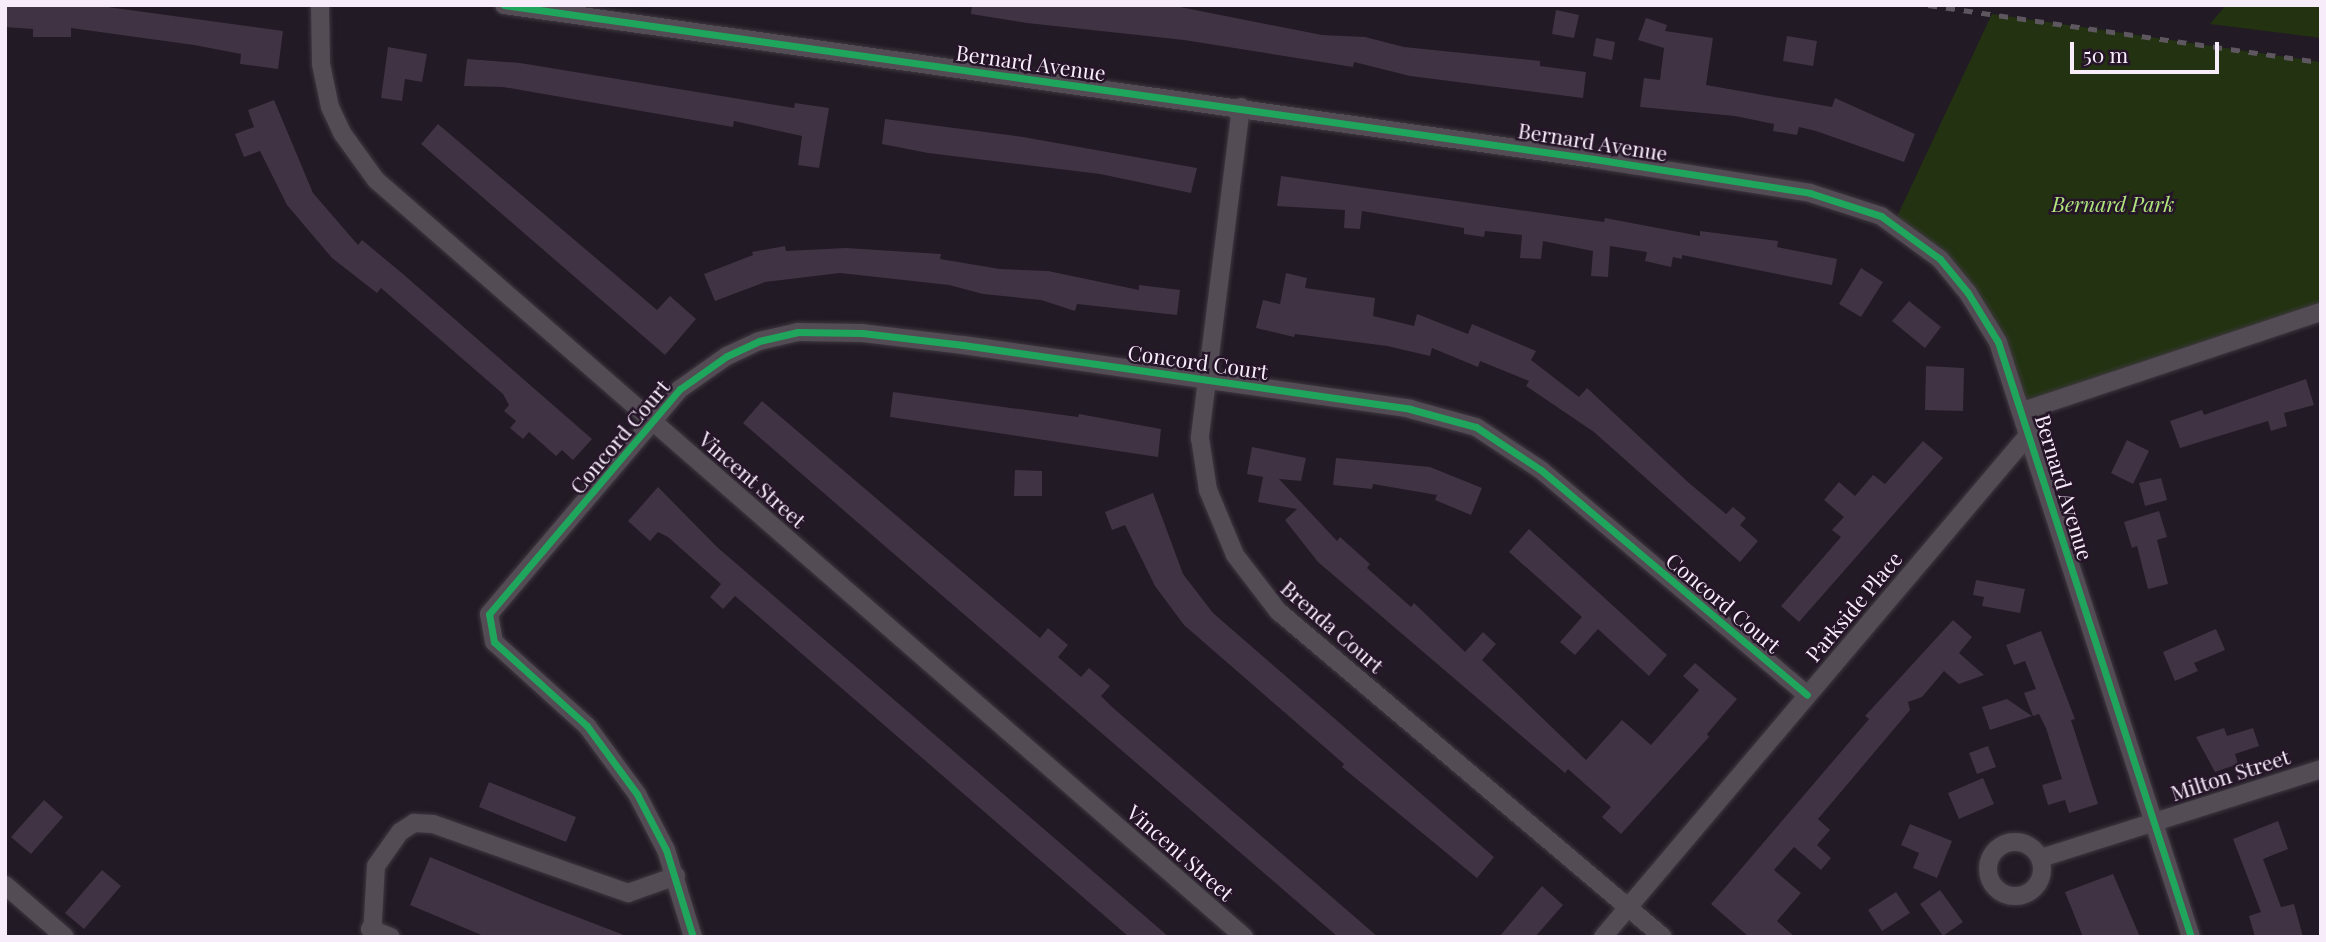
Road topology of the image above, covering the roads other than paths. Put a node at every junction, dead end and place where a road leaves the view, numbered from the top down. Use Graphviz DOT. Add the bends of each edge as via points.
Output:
graph roads {
  1 [pos="320,5"];
  2 [pos="504,5"];
  3 [pos="1241,107"];
  4 [pos="2321,312"];
  5 [pos="1206,380"];
  6 [pos="2023,411"];
  7 [pos="652,421"];
  8 [pos="2030,433"];
  9 [pos="1807,695"];
  10 [pos="2321,769"];
  11 [pos="2154,823"];
  12 [pos="2041,858"];
  13 [pos="676,876"];
  14 [pos="5,885"];
  15 [pos="1628,907"];
  16 [pos="371,933"];
  17 [pos="65,937"];
  18 [pos="391,937"];
  19 [pos="693,937"];
  20 [pos="1244,937"];
  21 [pos="1603,937"];
  22 [pos="1663,937"];
  23 [pos="2191,937"];
  1 -- 7 [label="street, Vincent Street" via="323,79 334,115 358,158 397,201"];
  2 -- 3 [label="street, Bernard Avenue"];
  3 -- 5 [label="street, Brenda Court"];
  3 -- 6 [label="street, Bernard Avenue" via="1594,159 1854,204 1918,240 1968,293 1998,342"];
  4 -- 6 [label="street"];
  5 -- 7 [label="street, Concord Court" via="862,332 797,332 759,341 709,367 680,389"];
  5 -- 9 [label="street, Concord Court" via="1422,411 1466,423 1503,440"];
  5 -- 15 [label="street, Brenda Court" via="1200,438 1208,490 1235,555 1263,595"];
  6 -- 8 [label="street, Bernard Avenue"];
  7 -- 13 [label="street, Concord Court" via="498,602 489,614 488,628 494,642 565,704 608,751 655,827"];
  7 -- 20 [label="street, Vincent Street"];
  8 -- 9 [label="street, Parkside Place"];
  8 -- 11 [label="street, Bernard Avenue"];
  9 -- 15 [label="street, Parkside Place"];
  10 -- 11 [label="street, Milton Street"];
  11 -- 12 [label="street, Milton Street"];
  11 -- 23 [label="street, Bernard Avenue"];
  13 -- 16 [label="street" via="628,893 433,824 414,823 400,832 376,866"];
  13 -- 19 [label="street, Concord Court"];
  14 -- 17 [label="street"];
  15 -- 21 [label="street, Parkside Place"];
  15 -- 22 [label="street, Brenda Court"];
  16 -- 18 [label="street"];
}
